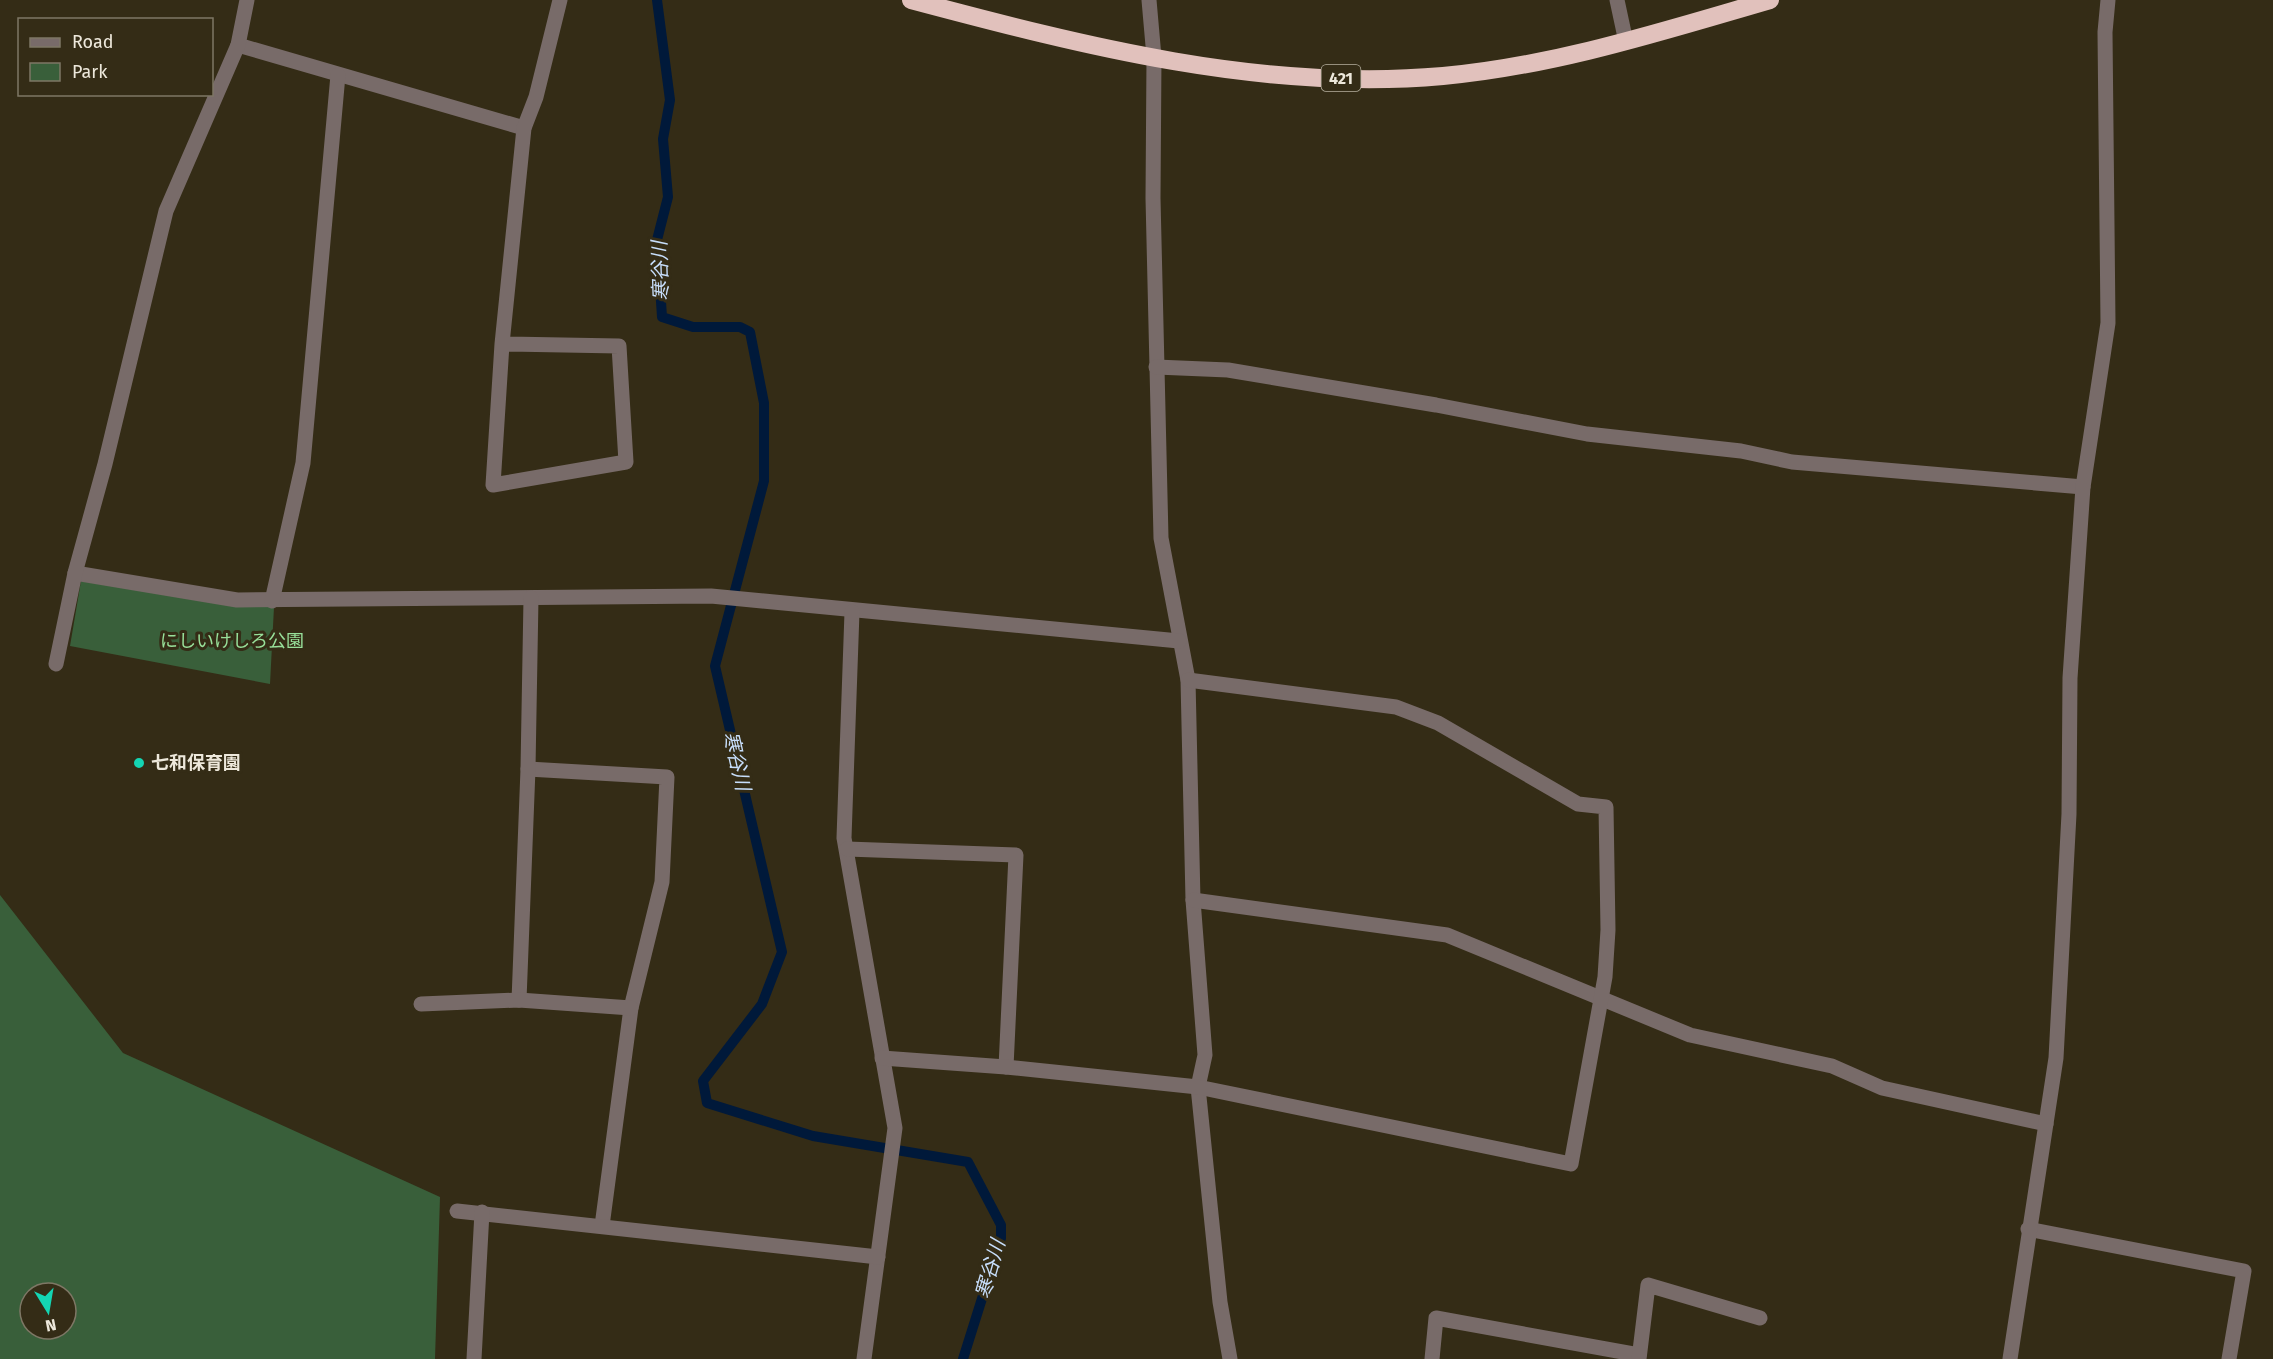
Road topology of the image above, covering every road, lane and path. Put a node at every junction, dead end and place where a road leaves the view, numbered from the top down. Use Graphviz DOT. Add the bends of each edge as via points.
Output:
graph roads {
  1 [pos="247,0"];
  2 [pos="560,0"];
  3 [pos="911,0"];
  4 [pos="1149,0"];
  5 [pos="1617,0"];
  6 [pos="1770,0"];
  7 [pos="2108,0"];
  8 [pos="1626,42"];
  9 [pos="238,45"];
  10 [pos="1154,57"];
  11 [pos="338,75"];
  12 [pos="524,128"];
  13 [pos="502,344"];
  14 [pos="1156,367"];
  15 [pos="2083,487"];
  16 [pos="75,573"];
  17 [pos="531,598"];
  18 [pos="272,601"];
  19 [pos="852,612"];
  20 [pos="1179,641"];
  21 [pos="56,664"];
  22 [pos="1188,680"];
  23 [pos="528,769"];
  24 [pos="847,849"];
  25 [pos="1193,900"];
  26 [pos="1600,999"];
  27 [pos="519,1000"];
  28 [pos="421,1004"];
  29 [pos="631,1008"];
  30 [pos="882,1058"];
  31 [pos="1006,1067"];
  32 [pos="1198,1087"];
  33 [pos="2046,1124"];
  34 [pos="457,1211"];
  35 [pos="482,1212"];
  36 [pos="602,1226"];
  37 [pos="2028,1229"];
  38 [pos="878,1257"];
  39 [pos="1760,1318"];
  40 [pos="1639,1357"];
  41 [pos="474,1359"];
  42 [pos="864,1359"];
  43 [pos="1230,1359"];
  44 [pos="1432,1359"];
  45 [pos="2010,1359"];
  46 [pos="2229,1359"];
  1 -- 9 [label="street"];
  2 -- 12 [label="street" via="536,97"];
  3 -- 10 [label="highway, 421"];
  4 -- 10 [label="street"];
  5 -- 8 [label="street"];
  6 -- 8 [label="highway, 421"];
  7 -- 15 [label="street" via="2108,323"];
  8 -- 10 [label="highway, 421" via="1522,65 1443,76 1375,79 1233,71"];
  9 -- 11 [label="street"];
  9 -- 16 [label="street" via="166,212"];
  10 -- 14 [label="street"];
  11 -- 12 [label="street"];
  11 -- 18 [label="street" via="303,464"];
  12 -- 13 [label="street"];
  13 -- 13 [label="street" via="619,346 626,462 493,484"];
  14 -- 15 [label="street" via="1228,370 1587,435 1749,452 1792,462"];
  14 -- 20 [label="street" via="1161,538"];
  15 -- 33 [label="street" via="2070,678 2069,814 2056,1058"];
  16 -- 18 [label="street" via="237,600"];
  16 -- 21 [label="street"];
  17 -- 18 [label="street"];
  17 -- 19 [label="street" via="711,596"];
  17 -- 23 [label="street"];
  19 -- 20 [label="street"];
  19 -- 24 [label="street" via="844,838"];
  20 -- 22 [label="street"];
  22 -- 25 [label="street"];
  22 -- 26 [label="street" via="1396,707 1438,723 1578,804 1606,807 1608,930"];
  23 -- 27 [label="street"];
  23 -- 29 [label="street" via="667,777 662,882"];
  24 -- 30 [label="street"];
  24 -- 31 [label="street" via="1016,855"];
  25 -- 26 [label="street" via="1447,935"];
  25 -- 32 [label="street" via="1205,1055"];
  26 -- 32 [label="street" via="1571,1164"];
  26 -- 33 [label="street" via="1690,1035 1832,1066 1882,1088"];
  27 -- 28 [label="street"];
  27 -- 29 [label="street"];
  29 -- 36 [label="street"];
  30 -- 31 [label="street"];
  30 -- 38 [label="street" via="895,1128"];
  31 -- 32 [label="street"];
  32 -- 43 [label="street" via="1220,1302"];
  33 -- 37 [label="street"];
  34 -- 35 [label="street"];
  35 -- 36 [label="street"];
  35 -- 41 [label="street"];
  36 -- 38 [label="street"];
  37 -- 45 [label="street"];
  37 -- 46 [label="street" via="2244,1271"];
  38 -- 42 [label="street"];
  39 -- 40 [label="street" via="1648,1285"];
  40 -- 44 [label="street" via="1436,1318"];
}
